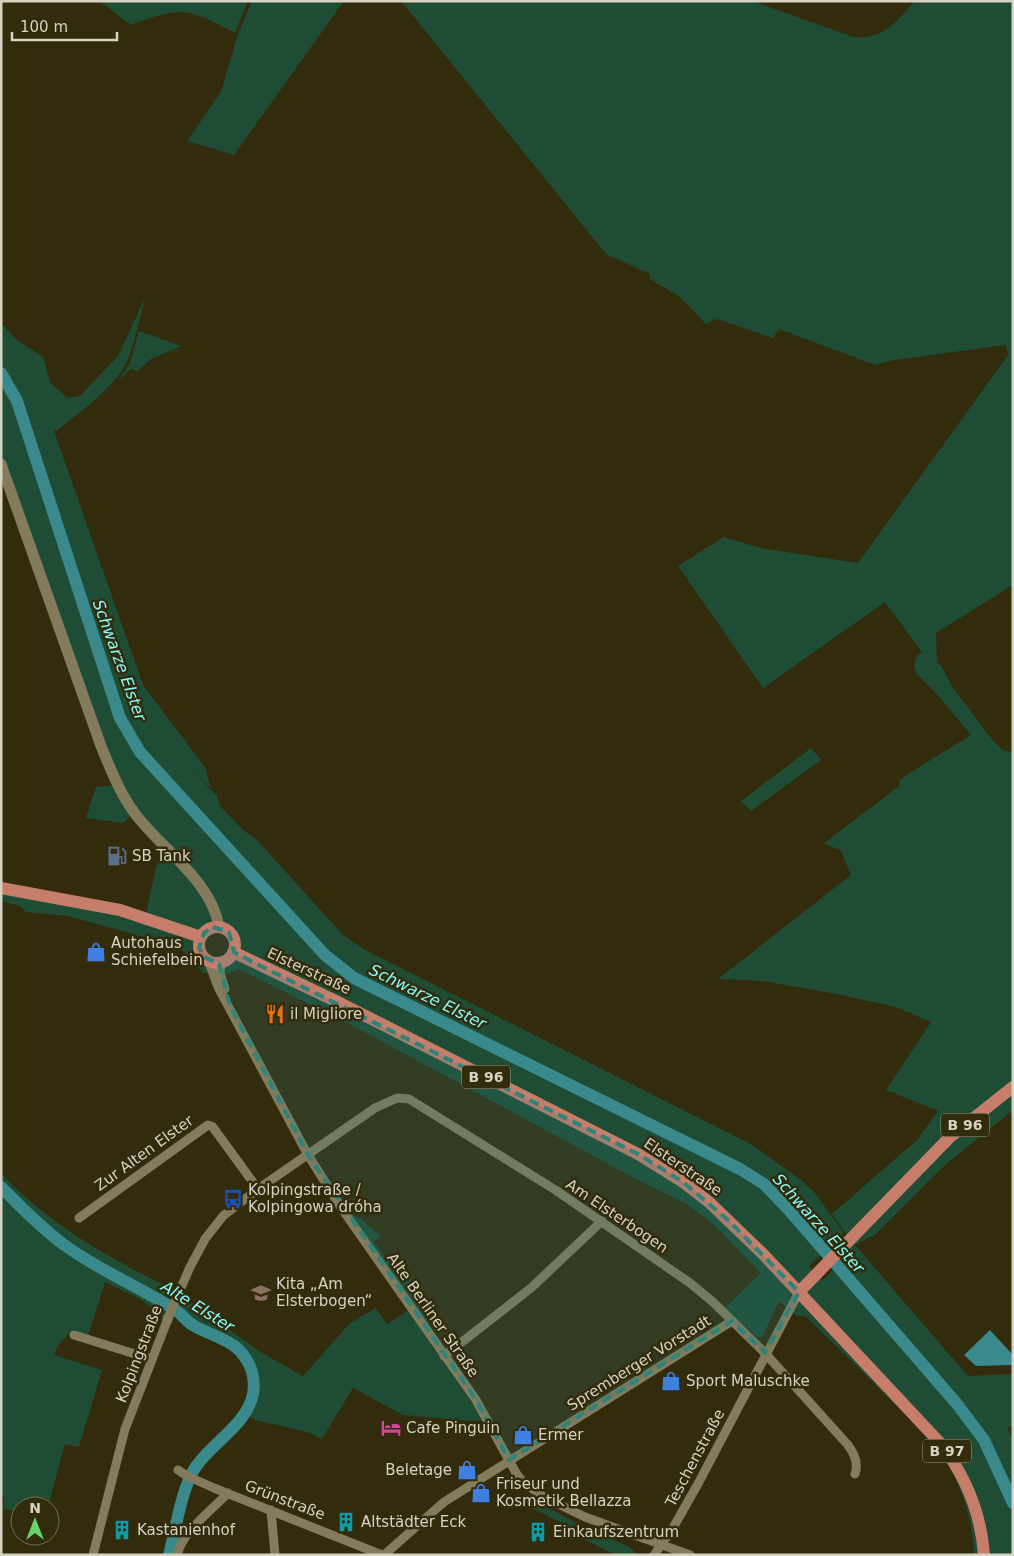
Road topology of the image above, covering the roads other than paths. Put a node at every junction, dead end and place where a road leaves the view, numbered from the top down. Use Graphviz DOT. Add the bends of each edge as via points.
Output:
graph roads {
  1 [pos="1,464"];
  2 [pos="1,888"];
  3 [pos="219,927"];
  4 [pos="201,937"];
  5 [pos="233,952"];
  6 [pos="215,961"];
  7 [pos="1013,1087"];
  8 [pos="308,1155"];
  9 [pos="258,1189"];
  10 [pos="79,1218"];
  11 [pos="602,1221"];
  12 [pos="799,1292"];
  13 [pos="732,1321"];
  14 [pos="74,1335"];
  15 [pos="765,1353"];
  16 [pos="444,1356"];
  17 [pos="151,1359"];
  18 [pos="509,1460"];
  19 [pos="178,1470"];
  20 [pos="855,1474"];
  21 [pos="228,1493"];
  22 [pos="271,1510"];
  23 [pos="661,1545"];
  24 [pos="387,1554"];
  25 [pos="93,1555"];
  26 [pos="176,1555"];
  27 [pos="275,1555"];
  28 [pos="654,1555"];
  29 [pos="690,1555"];
  30 [pos="984,1555"];
  1 -- 3 [label="main road" via="117,785 154,838 205,890 217,914"];
  2 -- 4 [label="main road" via="120,910"];
  3 -- 4 [label="main road" via="208,929"];
  3 -- 5 [label="main road" via="231,934"];
  4 -- 6 [label="main road" via="201,953"];
  5 -- 6 [label="main road" via="230,957"];
  5 -- 12 [label="main road, Elsterstraße / B 96" via="358,1012 662,1168 709,1202"];
  6 -- 8 [label="street, Alte Berliner Straße" via="214,977"];
  7 -- 12 [label="main road, B 96" via="950,1137"];
  8 -- 9 [label="street, Kolpingstraße"];
  8 -- 11 [label="street, Am Elsterbogen" via="382,1103 396,1098 409,1099"];
  8 -- 16 [label="street, Alte Berliner Straße"];
  9 -- 10 [label="street, Zur Alten Elster" via="212,1126 208,1125"];
  9 -- 17 [label="street, Kolpingstraße" via="216,1224 194,1260"];
  11 -- 13 [label="street, Am Elsterbogen" via="690,1283"];
  11 -- 16 [label="street" via="532,1288"];
  12 -- 15 [label="street, Teschenstraße"];
  12 -- 30 [label="main road, Elsterstraße / B 97" via="949,1454 974,1503"];
  13 -- 15 [label="street, Am Elsterbogen"];
  13 -- 18 [label="street, Spremberger Vorstadt"];
  14 -- 17 [label="street"];
  15 -- 20 [label="street, Am Elsterbogen" via="851,1450 857,1465"];
  15 -- 23 [label="street, Teschenstraße" via="699,1482"];
  16 -- 18 [label="street, Alte Berliner Straße" via="491,1424"];
  17 -- 25 [label="street, Kolpingstraße" via="119,1450"];
  18 -- 23 [label="street, Alte Berliner Straße" via="523,1482 544,1497 586,1517"];
  18 -- 24 [label="street, Spremberger Vorstadt" via="444,1502"];
  19 -- 21 [label="street, Grünstraße"];
  21 -- 22 [label="street, Grünstraße"];
  21 -- 26 [label="street" via="179,1545"];
  22 -- 24 [label="street, Grünstraße"];
  22 -- 27 [label="street"];
  23 -- 28 [label="street, Teschenstraße"];
  23 -- 29 [label="street, Alte Berliner Straße"];
}
